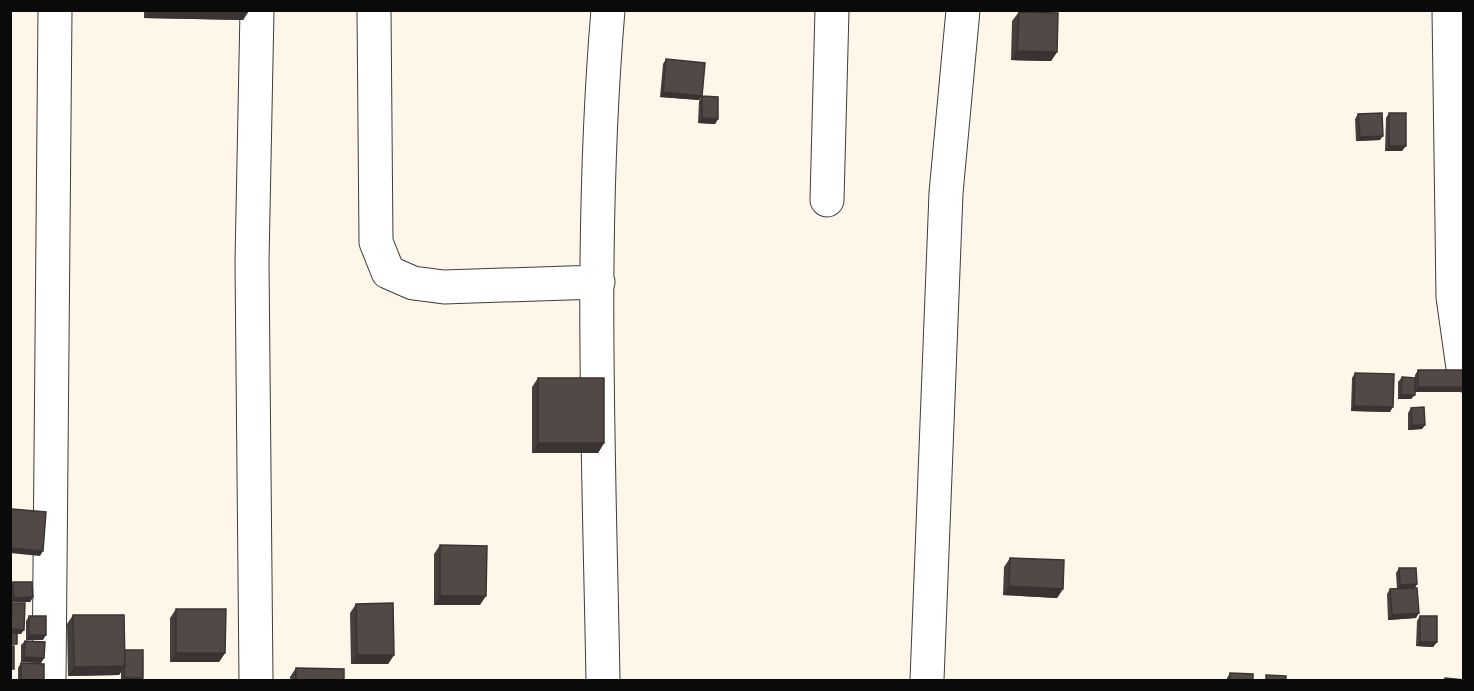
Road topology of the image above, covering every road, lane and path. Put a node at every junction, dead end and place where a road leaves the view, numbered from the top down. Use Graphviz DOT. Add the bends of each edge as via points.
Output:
graph roads {
  1 [pos="55,10"];
  2 [pos="257,10"];
  3 [pos="374,10"];
  4 [pos="608,10"];
  5 [pos="832,10"];
  6 [pos="963,10"];
  7 [pos="1449,10"];
  8 [pos="827,200"];
  9 [pos="598,282"];
  10 [pos="1464,375"];
  11 [pos="49,681"];
  12 [pos="256,681"];
  13 [pos="603,681"];
  14 [pos="927,681"];
  1 -- 11 [label="street"];
  2 -- 12 [label="street" via="252,262"];
  3 -- 9 [label="street" via="376,242 388,272 413,283 444,287"];
  4 -- 9 [label="street" via="599,128"];
  5 -- 8 [label="street"];
  6 -- 14 [label="street" via="946,193"];
  7 -- 10 [label="street" via="1453,297"];
  9 -- 13 [label="street"];
}
